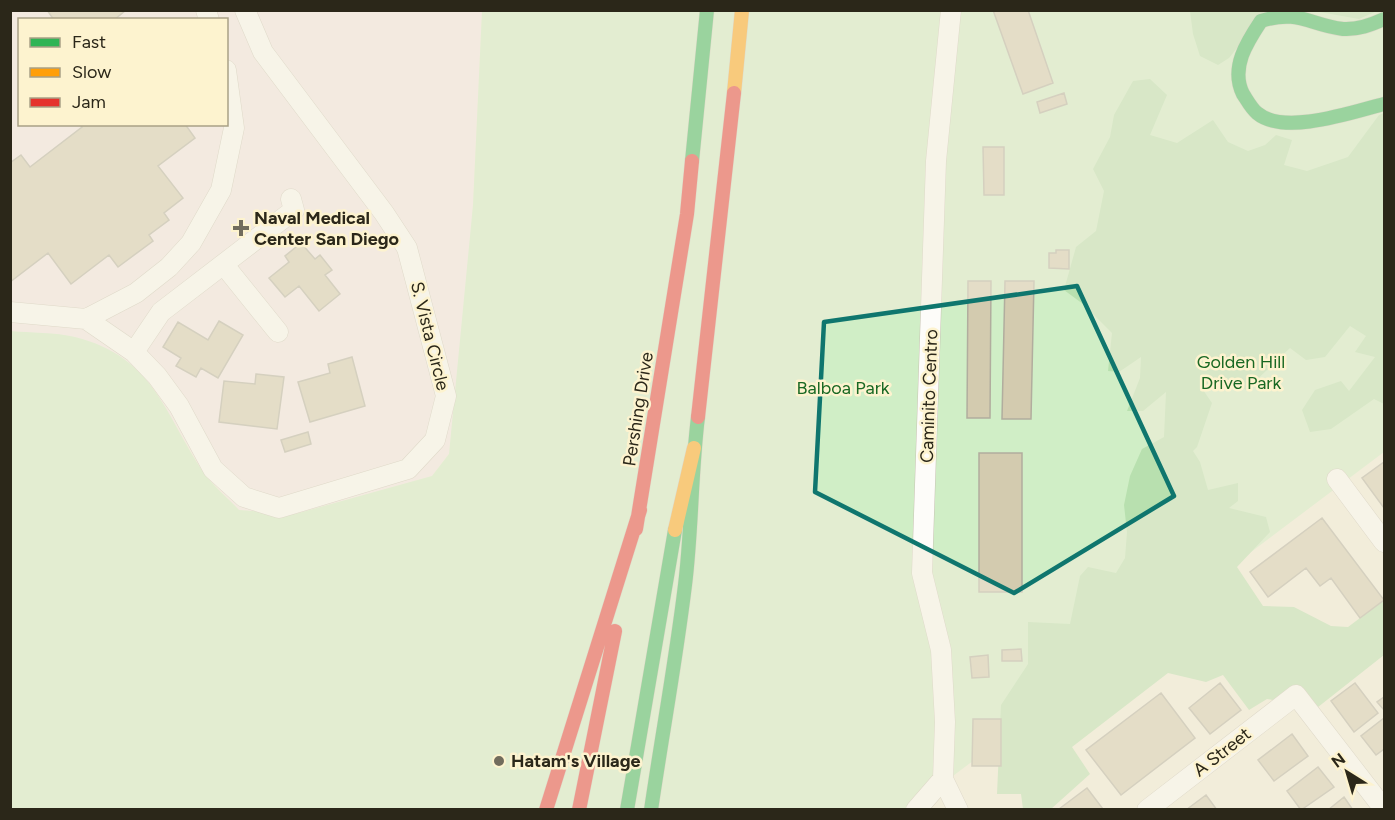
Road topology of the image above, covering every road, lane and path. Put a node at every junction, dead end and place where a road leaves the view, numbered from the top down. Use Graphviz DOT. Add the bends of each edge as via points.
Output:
graph roads {
  1 [pos="245,10"];
  2 [pos="707,10"];
  3 [pos="742,10"];
  4 [pos="951,10"];
  5 [pos="1384,19"];
  6 [pos="228,84"];
  7 [pos="1384,104"];
  8 [pos="291,199"];
  9 [pos="224,265"];
  10 [pos="10,312"];
  11 [pos="86,319"];
  12 [pos="278,332"];
  13 [pos="134,352"];
  14 [pos="694,448"];
  15 [pos="1337,479"];
  16 [pos="640,510"];
  17 [pos="1384,542"];
  18 [pos="643,708"];
  19 [pos="943,779"];
  20 [pos="1384,809"];
  21 [pos="546,810"];
  22 [pos="579,810"];
  23 [pos="620,810"];
  24 [pos="627,810"];
  25 [pos="651,810"];
  26 [pos="916,810"];
  27 [pos="958,810"];
  28 [pos="1148,810"];
  1 -- 13 [label="street, S. Vista Circle" via="263,52 407,248 446,396 435,440 408,469 279,508 244,498 213,469 179,406"];
  2 -- 16 [label="main road, Pershing Drive" via="687,214"];
  3 -- 14 [label="main road"];
  4 -- 19 [label="street, Caminito Centro" via="936,161 922,573 941,650"];
  5 -- 7 [label="main road" via="1368,28 1349,31 1283,15 1261,21 1243,47 1238,72 1242,92 1257,114 1277,122 1300,123"];
  6 -- 11 [label="street" via="234,128 221,190 191,243 169,267 136,292"];
  8 -- 9 [label="street" via="294,210"];
  9 -- 12 [label="street"];
  9 -- 13 [label="street" via="161,312"];
  10 -- 11 [label="street"];
  11 -- 13 [label="street, S. Vista Circle"];
  14 -- 18 [label="main road" via="677,515"];
  14 -- 25 [label="main road" via="685,586"];
  15 -- 17 [label="street"];
  16 -- 21 [label="main road"];
  16 -- 22 [label="main road, Pershing Drive"];
  18 -- 23 [label="main road"];
  18 -- 24 [label="main road"];
  19 -- 26 [label="street"];
  19 -- 27 [label="street, Caminito Centro"];
  20 -- 28 [label="street, A Street" via="1296,695"];
}
